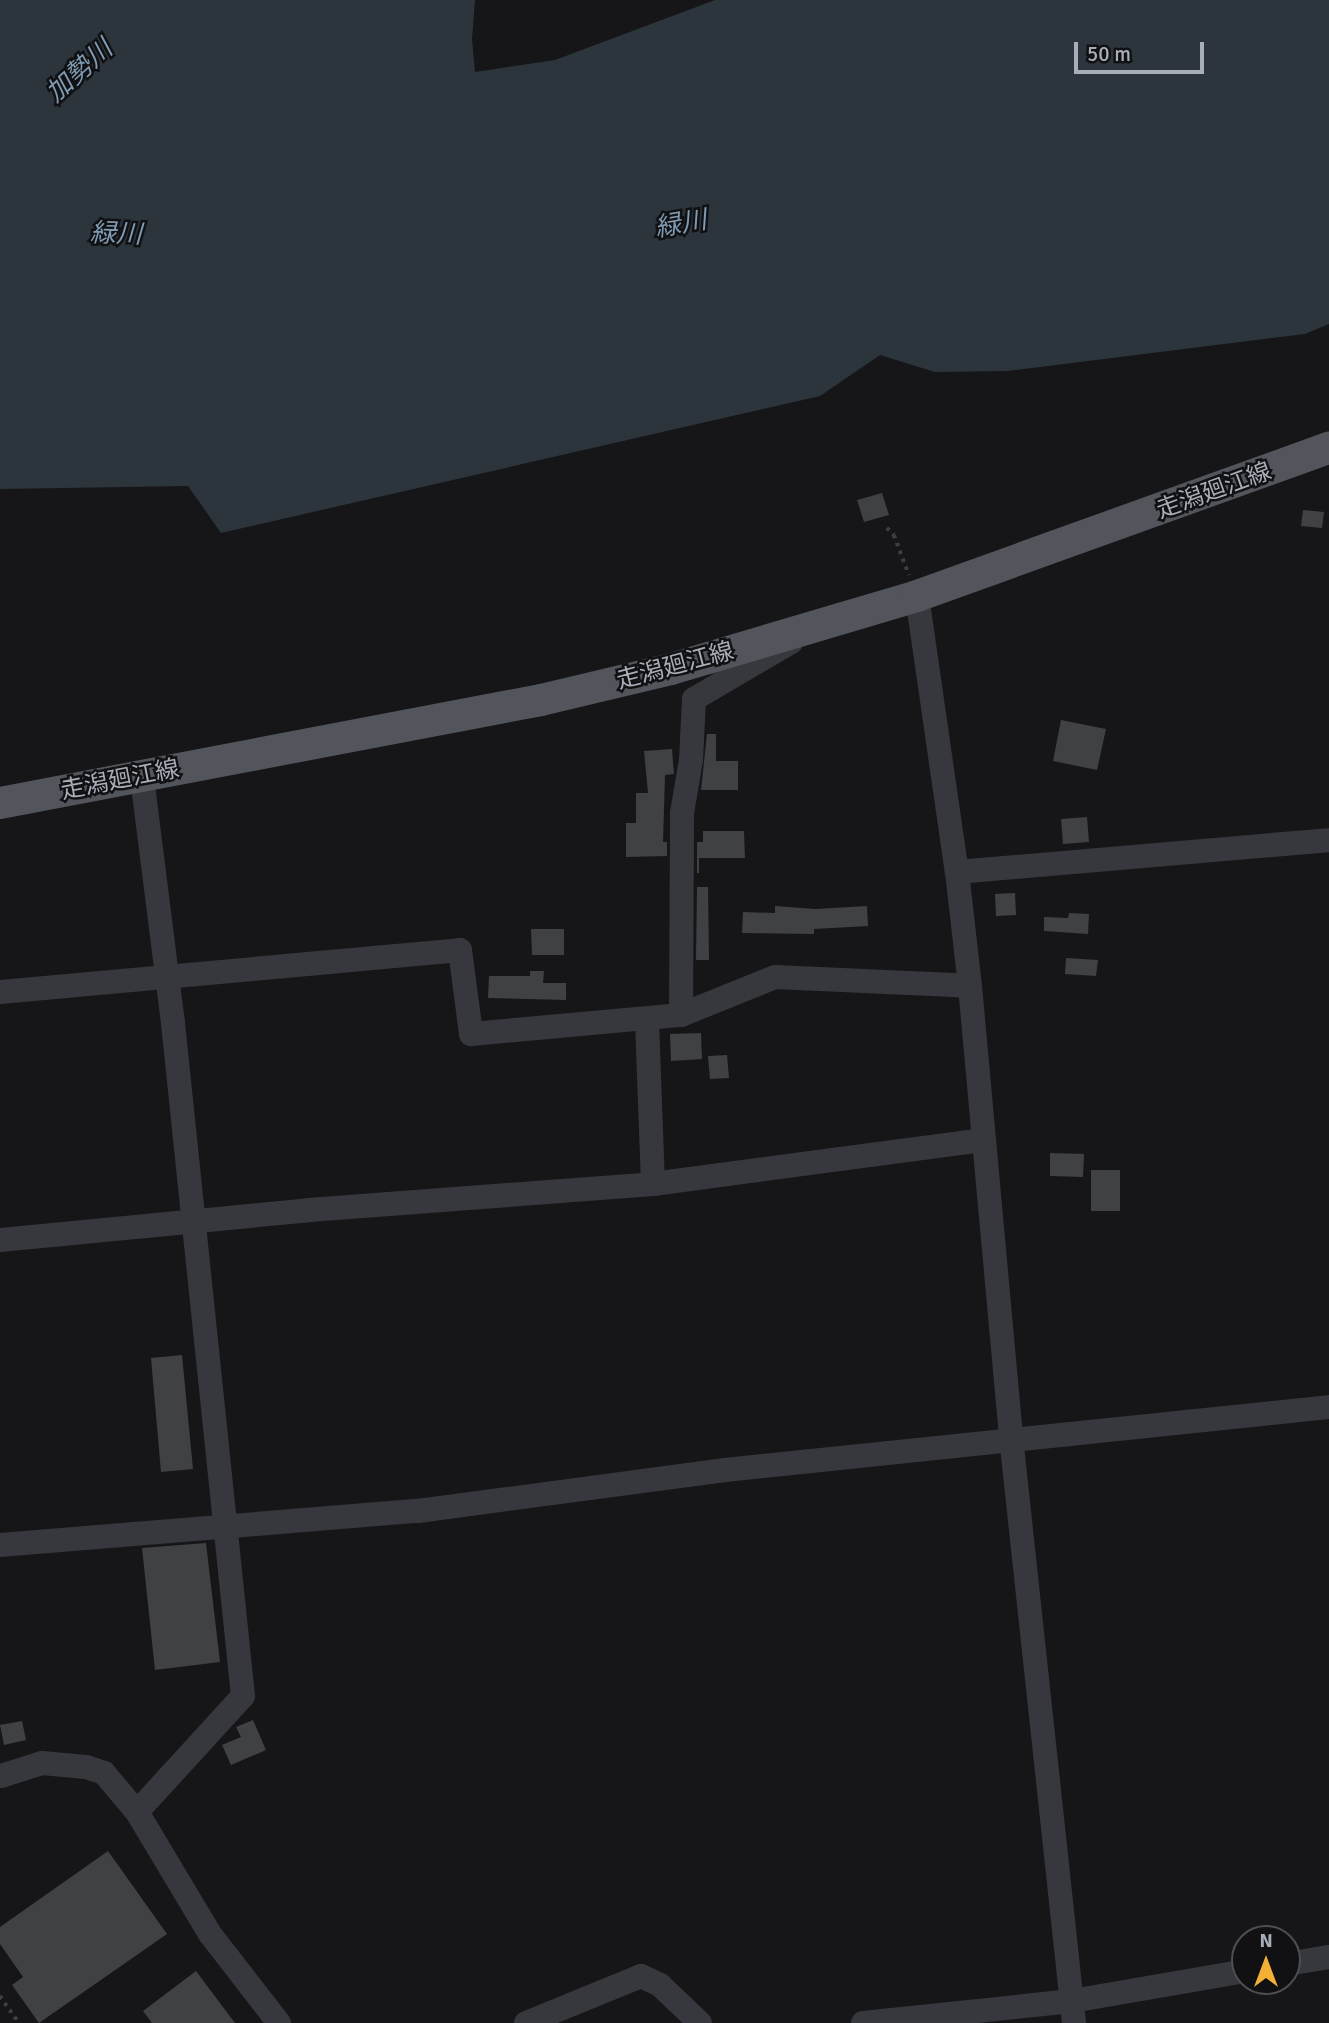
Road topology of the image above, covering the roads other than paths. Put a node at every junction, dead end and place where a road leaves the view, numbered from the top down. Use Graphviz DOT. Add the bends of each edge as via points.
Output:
graph roads {
  1 [pos="1329,448"];
  2 [pos="917,596"];
  3 [pos="814,628"];
  4 [pos="142,777"];
  5 [pos="0,803"];
  6 [pos="1329,840"];
  7 [pos="957,872"];
  8 [pos="166,975"];
  9 [pos="970,986"];
  10 [pos="0,992"];
  11 [pos="681,1016"];
  12 [pos="646,1021"];
  13 [pos="984,1140"];
  14 [pos="653,1184"];
  15 [pos="192,1222"];
  16 [pos="0,1240"];
  17 [pos="1329,1407"];
  18 [pos="1012,1437"];
  19 [pos="227,1527"];
  20 [pos="0,1545"];
  21 [pos="0,1777"];
  22 [pos="137,1812"];
  23 [pos="1329,1957"];
  24 [pos="1301,1962"];
  25 [pos="1231,1975"];
  26 [pos="1073,2012"];
  27 [pos="279,2023"];
  28 [pos="526,2023"];
  29 [pos="700,2023"];
  30 [pos="863,2023"];
  1 -- 2 [label="main road, 走潟廻江線"];
  2 -- 3 [label="main road, 走潟廻江線"];
  2 -- 7 [label="street"];
  3 -- 4 [label="main road, 走潟廻江線" via="541,700"];
  3 -- 11 [label="street" via="694,699 682,813"];
  4 -- 5 [label="main road, 走潟廻江線"];
  4 -- 8 [label="street"];
  6 -- 7 [label="street"];
  7 -- 9 [label="street"];
  8 -- 10 [label="street"];
  8 -- 12 [label="street" via="460,950 471,1034"];
  8 -- 15 [label="street"];
  9 -- 11 [label="street" via="775,977"];
  9 -- 13 [label="street"];
  11 -- 12 [label="street"];
  12 -- 14 [label="street"];
  13 -- 14 [label="street"];
  13 -- 18 [label="street"];
  14 -- 15 [label="street"];
  15 -- 16 [label="street"];
  15 -- 19 [label="street"];
  17 -- 18 [label="street"];
  18 -- 19 [label="street" via="418,1511"];
  18 -- 26 [label="street"];
  19 -- 20 [label="street"];
  19 -- 22 [label="street" via="243,1696"];
  21 -- 22 [label="street" via="41,1763 86,1767 104,1773"];
  22 -- 27 [label="street" via="210,1934"];
  23 -- 24 [label="street"];
  25 -- 26 [label="street"];
  26 -- 30 [label="street"];
  28 -- 29 [label="street" via="641,1976 660,1984"];
}
